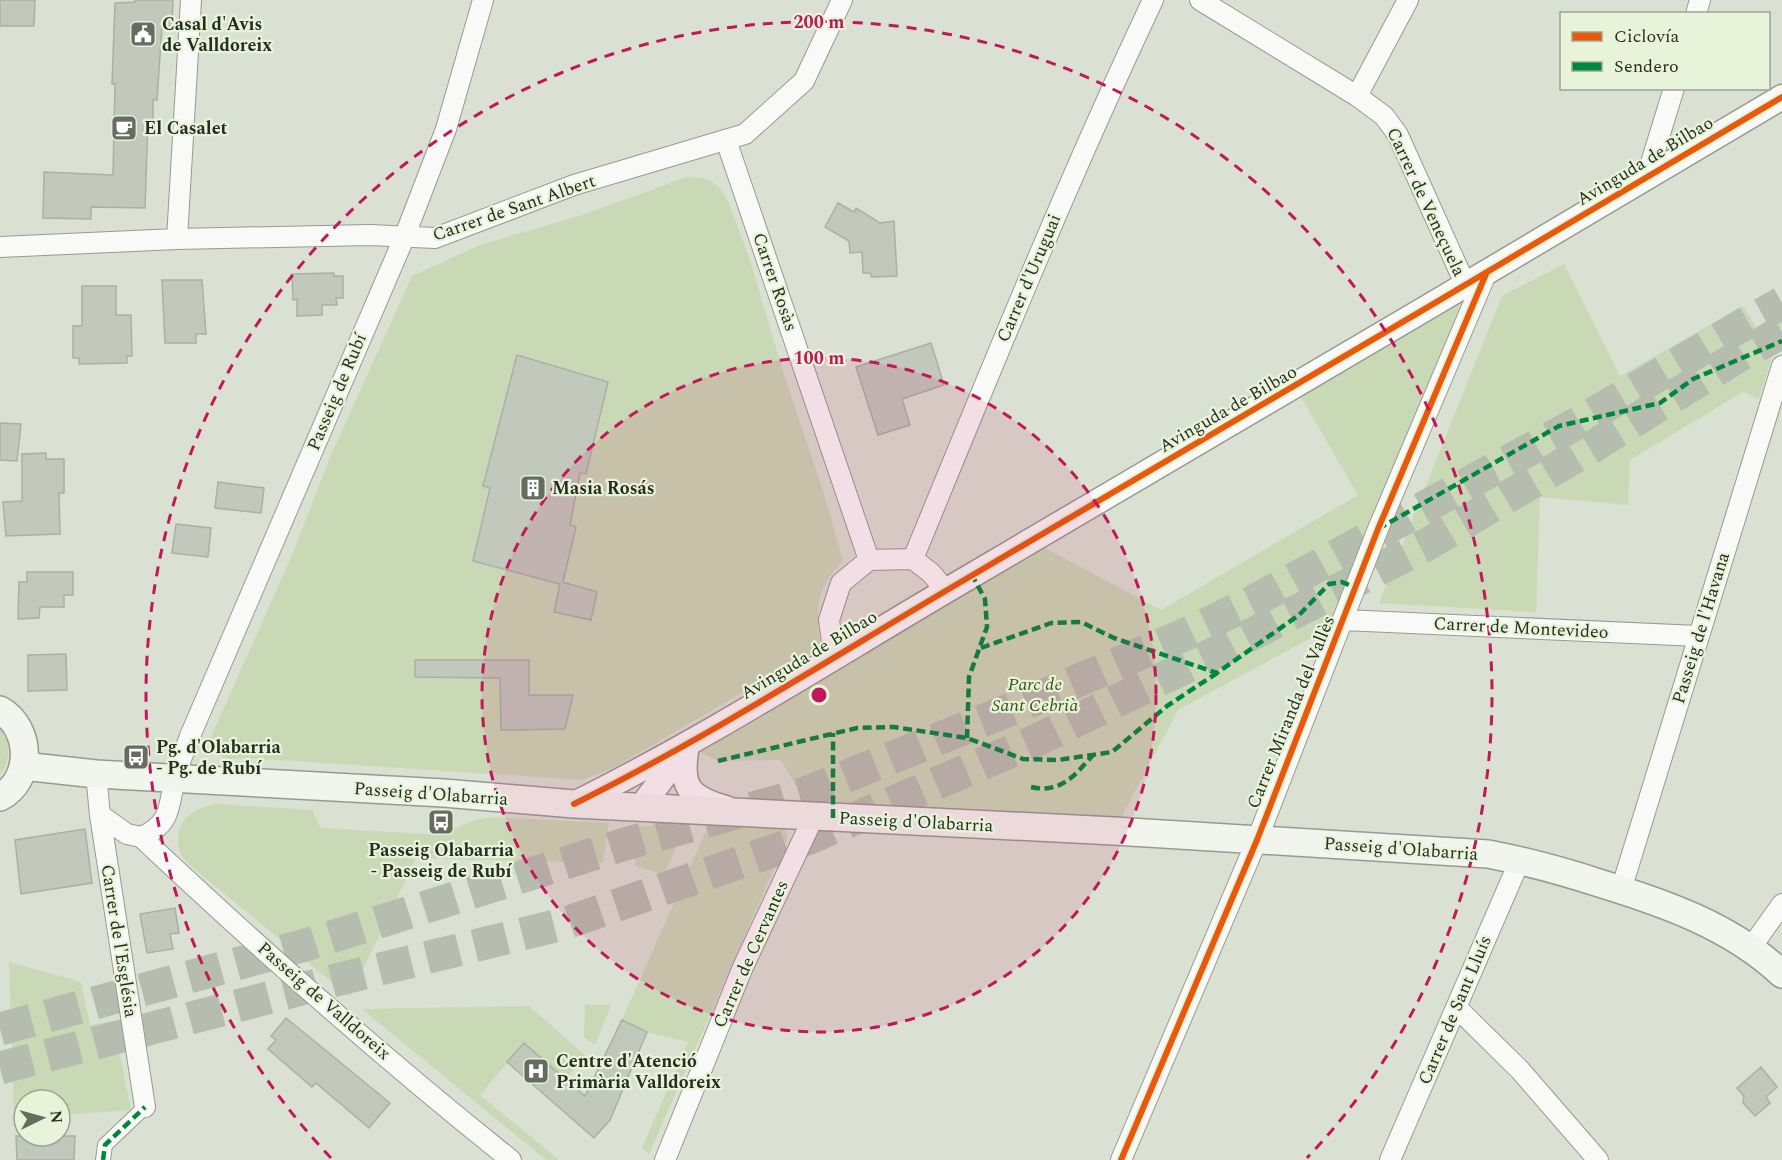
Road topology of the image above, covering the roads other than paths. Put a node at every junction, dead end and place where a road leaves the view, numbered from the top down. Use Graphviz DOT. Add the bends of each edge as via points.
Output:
graph roads {
  1 [pos="191,0"];
  2 [pos="483,0"];
  3 [pos="842,0"];
  4 [pos="1153,0"];
  5 [pos="1200,0"];
  6 [pos="1408,0"];
  7 [pos="1673,90"];
  8 [pos="1357,96"];
  9 [pos="1782,96"];
  10 [pos="726,140"];
  11 [pos="1647,177"];
  12 [pos="404,238"];
  13 [pos="177,239"];
  14 [pos="0,247"];
  15 [pos="1486,274"];
  16 [pos="1466,286"];
  17 [pos="1782,366"];
  18 [pos="913,559"];
  19 [pos="869,560"];
  20 [pos="945,591"];
  21 [pos="1344,620"];
  22 [pos="1698,636"];
  23 [pos="834,658"];
  24 [pos="0,710"];
  25 [pos="687,745"];
  26 [pos="23,766"];
  27 [pos="96,774"];
  28 [pos="174,779"];
  29 [pos="0,797"];
  30 [pos="574,804"];
  31 [pos="641,807"];
  32 [pos="747,813"];
  33 [pos="100,815"];
  34 [pos="814,816"];
  35 [pos="141,837"];
  36 [pos="1257,840"];
  37 [pos="1520,860"];
  38 [pos="1621,890"];
  39 [pos="1782,904"];
  40 [pos="1750,949"];
  41 [pos="1782,974"];
  42 [pos="1457,1008"];
  43 [pos="145,1107"];
  44 [pos="103,1160"];
  45 [pos="511,1160"];
  46 [pos="665,1160"];
  47 [pos="1121,1160"];
  48 [pos="1390,1160"];
  49 [pos="1598,1160"];
  1 -- 13 [label="street"];
  2 -- 12 [label="street, Passeig de Rubí" via="446,129"];
  3 -- 10 [label="street, Carrer de Sant Albert" via="804,81 745,134"];
  4 -- 18 [label="street, Carrer d'Uruguai" via="1039,253"];
  5 -- 8 [label="street, Carrer de Veneçuela"];
  6 -- 8 [label="street"];
  7 -- 11 [label="street"];
  8 -- 16 [label="street, Carrer de Veneçuela" via="1384,116 1398,135"];
  9 -- 11 [label="street, Avinguda de Bilbao"];
  10 -- 12 [label="street, Carrer de Sant Albert" via="574,185 435,238"];
  10 -- 19 [label="street, Carrer Rosàs"];
  11 -- 15 [label="street, Avinguda de Bilbao"];
  12 -- 13 [label="street, Carrer de Sant Albert" via="370,235"];
  12 -- 28 [label="street, Passeig de Rubí"];
  13 -- 14 [label="street, Carrer de Sant Albert"];
  15 -- 16 [label="street, Avinguda de Bilbao"];
  15 -- 21 [label="street, Carrer Miranda del Vallès"];
  16 -- 20 [label="street, Avinguda de Bilbao"];
  17 -- 22 [label="street, Passeig de l'Havana"];
  18 -- 19 [label="street"];
  18 -- 20 [label="street"];
  19 -- 23 [label="street" via="841,584 830,620"];
  20 -- 23 [label="street, Avinguda de Bilbao"];
  21 -- 22 [label="street, Carrer de Montevideo"];
  21 -- 36 [label="street, Carrer Miranda del Vallès"];
  22 -- 38 [label="street, Passeig de l'Havana"];
  23 -- 25 [label="street, Avinguda de Bilbao"];
  24 -- 26 [label="main road" via="16,724 23,738"];
  25 -- 30 [label="street, Avinguda de Bilbao"];
  25 -- 31 [label="street"];
  25 -- 32 [label="street" via="684,777 688,787 707,803"];
  26 -- 27 [label="main road, Passeig d'Olabarria"];
  26 -- 29 [label="main road" via="16,783"];
  27 -- 28 [label="main road, Passeig d'Olabarria"];
  27 -- 33 [label="street, Carrer de l'Església"];
  28 -- 30 [label="main road, Passeig d'Olabarria"];
  28 -- 35 [label="street, Passeig de Rubí" via="169,810 161,826"];
  30 -- 31 [label="main road, Passeig d'Olabarria"];
  31 -- 32 [label="main road, Passeig d'Olabarria"];
  32 -- 34 [label="main road, Passeig d'Olabarria"];
  33 -- 35 [label="street, Passeig de Valldoreix" via="127,834"];
  33 -- 43 [label="street, Carrer de l'Església"];
  34 -- 36 [label="main road, Passeig d'Olabarria"];
  34 -- 46 [label="street, Carrer de Cervantes" via="743,967"];
  35 -- 45 [label="street, Passeig de Valldoreix" via="286,969"];
  36 -- 37 [label="main road, Passeig d'Olabarria" via="1457,851"];
  36 -- 47 [label="street, Carrer Miranda del Vallès"];
  37 -- 38 [label="main road, Passeig d'Olabarria"];
  37 -- 42 [label="street, Carrer de Sant Lluís"];
  38 -- 40 [label="main road, Passeig d'Olabarria" via="1690,915"];
  39 -- 40 [label="street"];
  40 -- 41 [label="main road, Passeig d'Olabarria"];
  42 -- 48 [label="street, Carrer de Sant Lluís"];
  42 -- 49 [label="street" via="1520,1070"];
  43 -- 44 [label="street" via="105,1145"];
}
